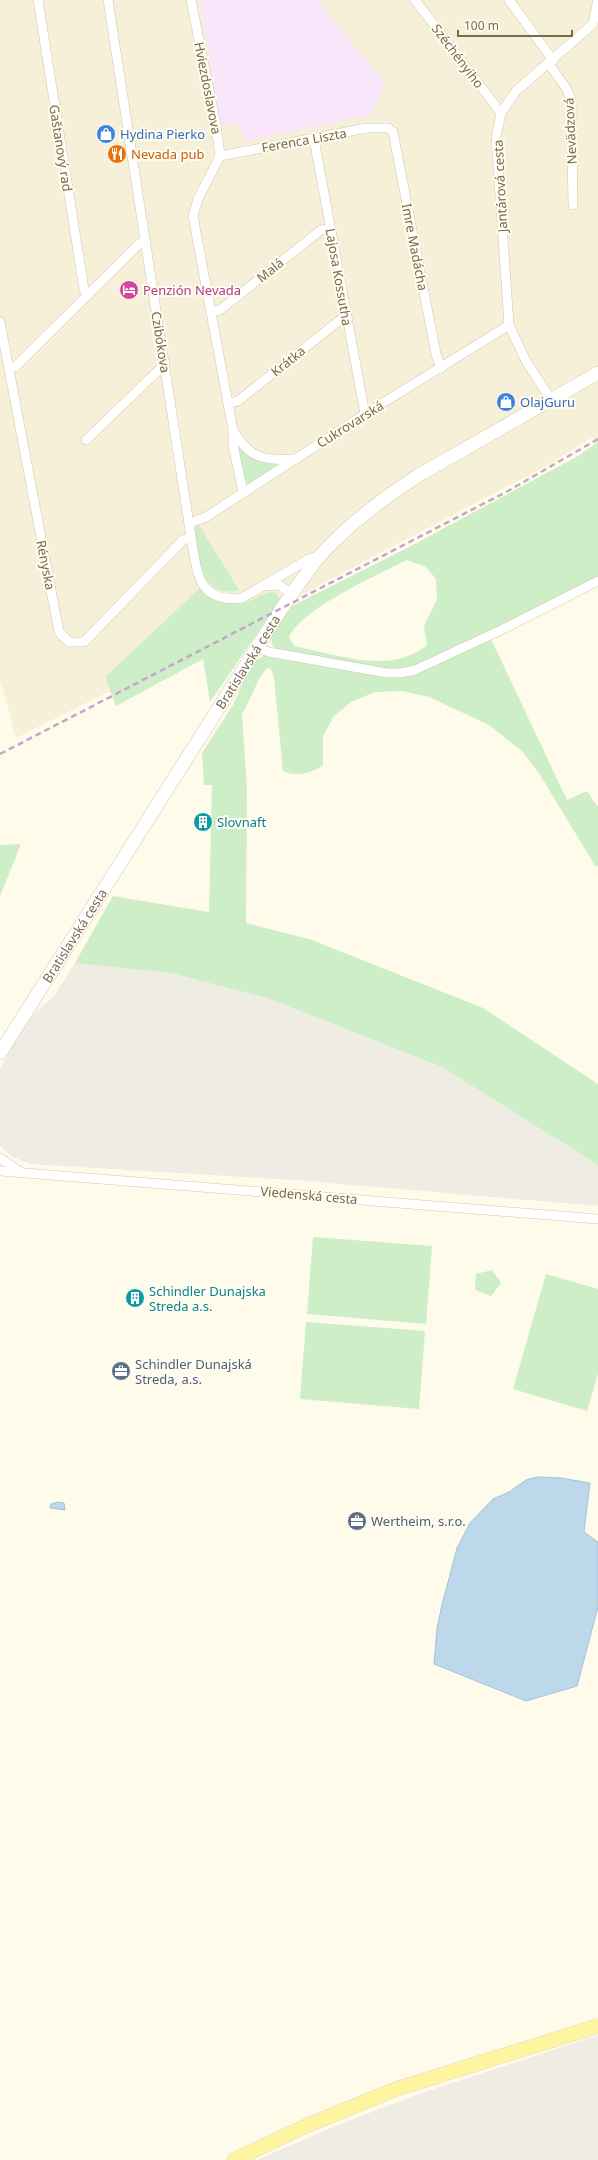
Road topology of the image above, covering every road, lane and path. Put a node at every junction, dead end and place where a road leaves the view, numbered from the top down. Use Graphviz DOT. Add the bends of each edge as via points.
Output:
graph roads {
  1 [pos="38,0"];
  2 [pos="108,0"];
  3 [pos="191,0"];
  4 [pos="415,0"];
  5 [pos="509,0"];
  6 [pos="598,0"];
  7 [pos="551,62"];
  8 [pos="501,112"];
  9 [pos="388,128"];
  10 [pos="314,139"];
  11 [pos="220,156"];
  12 [pos="573,205"];
  13 [pos="330,229"];
  14 [pos="146,242"];
  15 [pos="88,295"];
  16 [pos="211,312"];
  17 [pos="346,318"];
  18 [pos="0,322"];
  19 [pos="509,325"];
  20 [pos="165,364"];
  21 [pos="9,367"];
  22 [pos="441,368"];
  23 [pos="598,374"];
  24 [pos="552,401"];
  25 [pos="229,403"];
  26 [pos="365,414"];
  27 [pos="233,430"];
  28 [pos="86,440"];
  29 [pos="296,460"];
  30 [pos="243,492"];
  31 [pos="190,523"];
  32 [pos="191,537"];
  33 [pos="321,555"];
  34 [pos="598,581"];
  35 [pos="264,587"];
  36 [pos="292,593"];
  37 [pos="257,648"];
  38 [pos="0,1053"];
  39 [pos="0,1158"];
  40 [pos="0,1171"];
  41 [pos="20,1172"];
  42 [pos="598,1219"];
  43 [pos="598,2026"];
  44 [pos="234,2160"];
  1 -- 15 [label="street, Gaštanový rad" via="84,289"];
  2 -- 14 [label="street, Czibókova"];
  3 -- 11 [label="street, Hviezdoslavova"];
  4 -- 8 [label="street, Széchényiho"];
  5 -- 7 [label="street, Nevädzová"];
  6 -- 7 [label="street, Jantárová cesta" via="593,24"];
  7 -- 8 [label="street, Jantárová cesta" via="516,91"];
  7 -- 12 [label="street, Nevädzová" via="571,99"];
  8 -- 19 [label="street, Jantárová cesta" via="496,137"];
  9 -- 10 [label="street, Ferenca Liszta" via="367,128"];
  9 -- 22 [label="street, Imre Madácha" via="393,132 398,150 436,354"];
  10 -- 11 [label="street, Ferenca Liszta"];
  10 -- 13 [label="street, Lajosa Kossutha"];
  11 -- 16 [label="street" via="198,199 193,216"];
  13 -- 16 [label="street, Malá" via="321,230 220,310"];
  13 -- 17 [label="street, Lajosa Kossutha"];
  14 -- 15 [label="street" via="140,243"];
  14 -- 20 [label="street, Czibókova"];
  15 -- 21 [label="street" via="15,367"];
  16 -- 25 [label="street"];
  17 -- 25 [label="street, Krátka" via="340,320 238,401"];
  17 -- 26 [label="street, Lajosa Kossutha"];
  18 -- 21 [label="street, Rényska"];
  19 -- 22 [label="street, Cukrovarská"];
  19 -- 24 [label="street, Jantárová cesta" via="526,361"];
  20 -- 28 [label="street"];
  20 -- 31 [label="street, Czibókova"];
  21 -- 32 [label="street, Rényska" via="59,632 69,642 84,642 183,540"];
  22 -- 26 [label="street, Cukrovarská"];
  23 -- 24 [label="street, Bratislavská cesta"];
  24 -- 33 [label="street, Bratislavská cesta" via="400,487 370,509"];
  25 -- 27 [label="street"];
  26 -- 29 [label="street, Cukrovarská"];
  27 -- 29 [label="street" via="241,444 259,457 281,461"];
  27 -- 30 [label="street" via="233,445"];
  29 -- 30 [label="street, Cukrovarská"];
  30 -- 31 [label="street, Cukrovarská" via="206,517"];
  31 -- 32 [label="street, Czibókova"];
  32 -- 35 [label="street, Czibókova" via="201,583 208,591 217,596 234,599 242,598"];
  33 -- 35 [label="street" via="309,559"];
  33 -- 36 [label="street, Bratislavská cesta"];
  34 -- 37 [label="street" via="447,656 415,670 400,673 365,670"];
  35 -- 36 [label="street, Czibókova" via="278,585"];
  36 -- 37 [label="street, Bratislavská cesta"];
  37 -- 38 [label="street, Bratislavská cesta"];
  39 -- 41 [label="street"];
  40 -- 41 [label="street, Viedenská cesta"];
  41 -- 42 [label="street, Viedenská cesta"];
  43 -- 44 [label="main road" via="396,2089 306,2126"];
}
